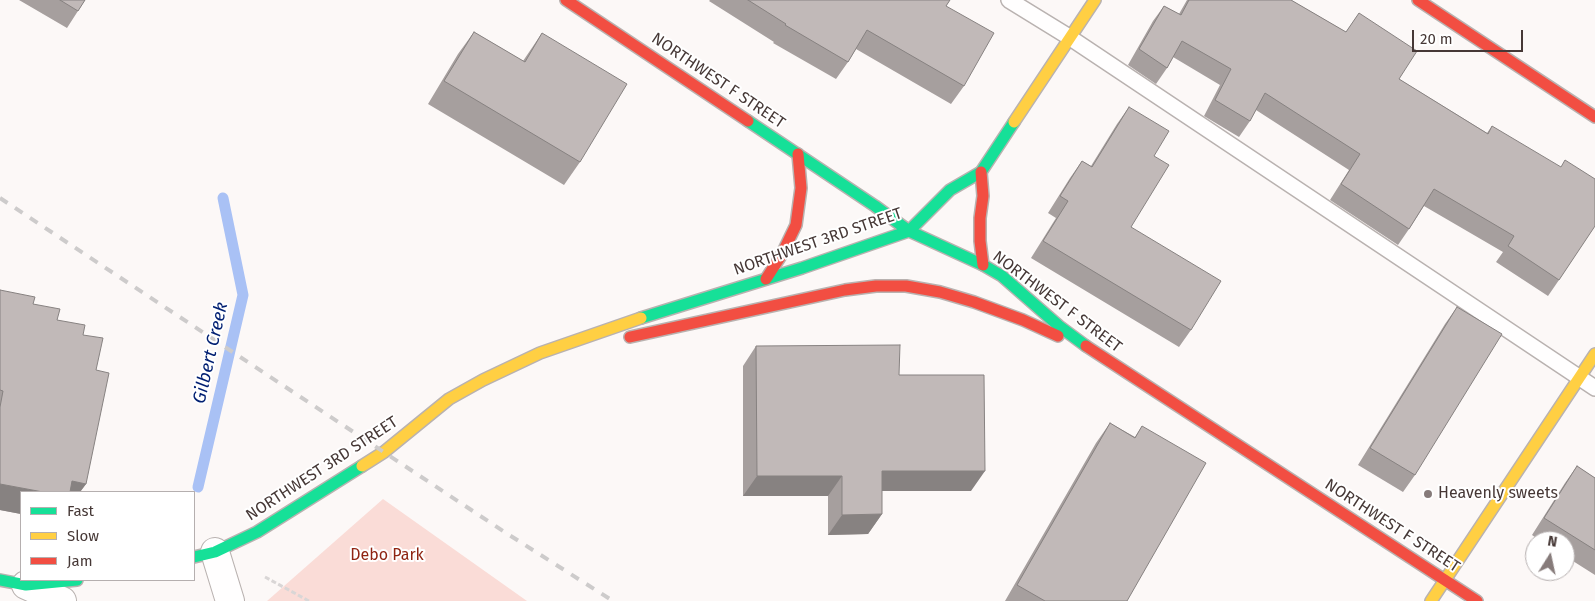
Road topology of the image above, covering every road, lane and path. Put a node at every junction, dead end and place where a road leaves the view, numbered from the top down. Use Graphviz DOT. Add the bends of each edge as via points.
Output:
graph roads {
  1 [pos="566,0"];
  2 [pos="1010,0"];
  3 [pos="1095,0"];
  4 [pos="1418,0"];
  5 [pos="1069,37"];
  6 [pos="1595,117"];
  7 [pos="798,154"];
  8 [pos="982,172"];
  9 [pos="909,231"];
  10 [pos="983,265"];
  11 [pos="766,279"];
  12 [pos="1092,351"];
  13 [pos="540,353"];
  14 [pos="1595,354"];
  15 [pos="1580,377"];
  16 [pos="1595,388"];
  17 [pos="204,555"];
  18 [pos="265,577"];
  19 [pos="1445,580"];
  20 [pos="56,581"];
  21 [pos="13,583"];
  22 [pos="62,601"];
  23 [pos="230,601"];
  24 [pos="309,601"];
  25 [pos="1431,601"];
  26 [pos="1477,601"];
  1 -- 7 [label="main road, NORTHWEST F STREET"];
  2 -- 5 [label="lane"];
  3 -- 5 [label="main road, NORTHWEST 3RD STREET"];
  4 -- 6 [label="main road"];
  5 -- 8 [label="main road, NORTHWEST 3RD STREET"];
  5 -- 15 [label="lane"];
  7 -- 9 [label="main road, NORTHWEST F STREET"];
  7 -- 11 [label="main road" via="801,188 796,225"];
  8 -- 9 [label="main road, NORTHWEST 3RD STREET" via="950,190"];
  8 -- 10 [label="main road" via="980,241"];
  9 -- 10 [label="main road, NORTHWEST F STREET"];
  9 -- 11 [label="main road, NORTHWEST 3RD STREET"];
  10 -- 12 [label="main road, NORTHWEST F STREET" via="1018,288"];
  11 -- 13 [label="main road, NORTHWEST 3RD STREET"];
  12 -- 13 [label="main road, NORTHWEST 3RD STREET" via="974,302 906,286 876,286"];
  12 -- 19 [label="main road, NORTHWEST F STREET"];
  13 -- 17 [label="main road, NORTHWEST 3RD STREET" via="449,399 384,452 257,532"];
  14 -- 15 [label="main road"];
  15 -- 16 [label="lane"];
  15 -- 19 [label="main road"];
  17 -- 23 [label="street"];
  18 -- 24 [label="path"];
  19 -- 25 [label="main road"];
  19 -- 26 [label="main road, NORTHWEST F STREET"];
  20 -- 21 [label="main road"];
  21 -- 22 [label="street"];
}
